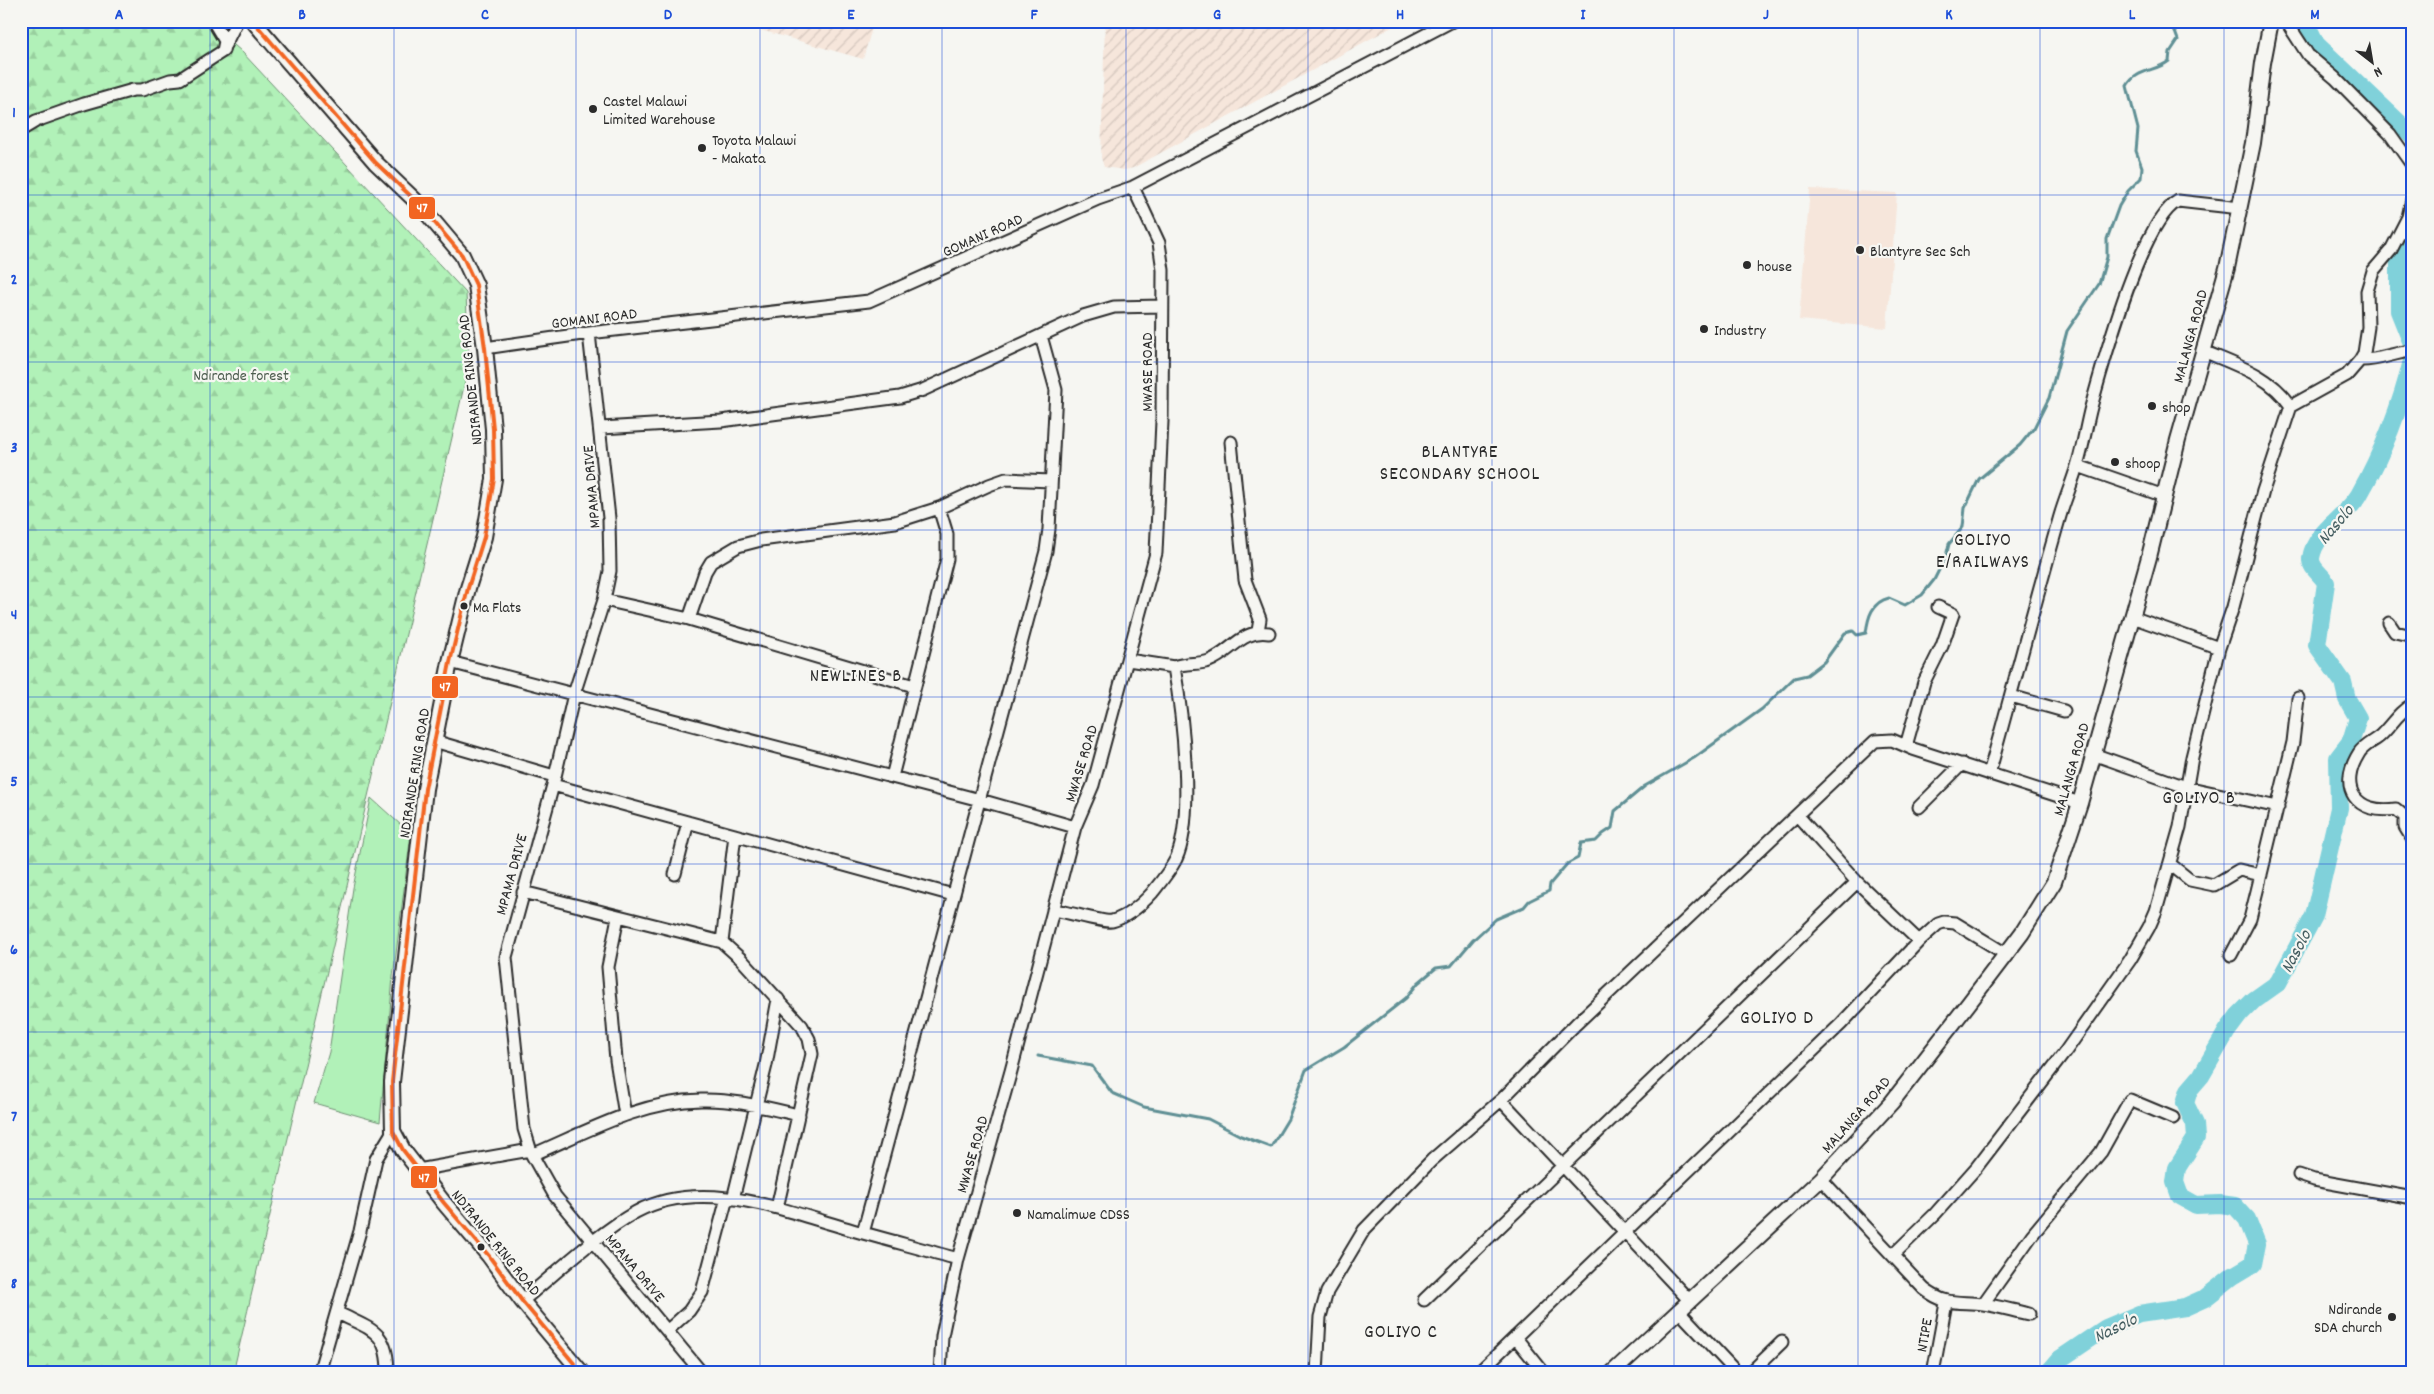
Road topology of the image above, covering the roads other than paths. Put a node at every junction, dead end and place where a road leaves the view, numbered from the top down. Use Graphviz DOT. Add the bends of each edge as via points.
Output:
graph roads {
  1 [pos="213,21"];
  2 [pos="237,21"];
  3 [pos="254,21"];
  4 [pos="1452,21"];
  5 [pos="2272,21"];
  6 [pos="2286,21"];
  7 [pos="225,46"];
  8 [pos="21,130"];
  9 [pos="2413,171"];
  10 [pos="1133,187"];
  11 [pos="2413,196"];
  12 [pos="2240,208"];
  13 [pos="1162,306"];
  14 [pos="590,333"];
  15 [pos="1041,336"];
  16 [pos="485,348"];
  17 [pos="2203,351"];
  18 [pos="2413,351"];
  19 [pos="2360,360"];
  20 [pos="2290,406"];
  21 [pos="601,428"];
  22 [pos="1231,442"];
  23 [pos="2078,466"];
  24 [pos="1051,481"];
  25 [pos="2164,496"];
  26 [pos="939,508"];
  27 [pos="604,600"];
  28 [pos="1938,607"];
  29 [pos="2132,617"];
  30 [pos="689,619"];
  31 [pos="2390,623"];
  32 [pos="2413,636"];
  33 [pos="2219,648"];
  34 [pos="1128,660"];
  35 [pos="450,662"];
  36 [pos="1174,667"];
  37 [pos="914,686"];
  38 [pos="574,694"];
  39 [pos="2011,696"];
  40 [pos="2298,698"];
  41 [pos="2413,704"];
  42 [pos="2064,710"];
  43 [pos="434,742"];
  44 [pos="1906,746"];
  45 [pos="2093,754"];
  46 [pos="1962,764"];
  47 [pos="1989,774"];
  48 [pos="892,777"];
  49 [pos="553,781"];
  50 [pos="2186,787"];
  51 [pos="980,800"];
  52 [pos="2080,803"];
  53 [pos="1920,807"];
  54 [pos="2278,807"];
  55 [pos="1798,816"];
  56 [pos="688,822"];
  57 [pos="1075,828"];
  58 [pos="735,835"];
  59 [pos="2413,840"];
  60 [pos="2170,864"];
  61 [pos="675,874"];
  62 [pos="2261,875"];
  63 [pos="1857,882"];
  64 [pos="523,892"];
  65 [pos="953,896"];
  66 [pos="1053,910"];
  67 [pos="618,918"];
  68 [pos="1919,941"];
  69 [pos="722,942"];
  70 [pos="2006,954"];
  71 [pos="2231,955"];
  72 [pos="778,999"];
  73 [pos="1501,1100"];
  74 [pos="756,1106"];
  75 [pos="624,1115"];
  76 [pos="799,1115"];
  77 [pos="2173,1118"];
  78 [pos="393,1132"];
  79 [pos="531,1153"];
  80 [pos="1562,1166"];
  81 [pos="418,1170"];
  82 [pos="2299,1175"];
  83 [pos="1821,1179"];
  84 [pos="730,1198"];
  85 [pos="2413,1198"];
  86 [pos="777,1208"];
  87 [pos="1625,1231"];
  88 [pos="862,1232"];
  89 [pos="594,1243"];
  90 [pos="1893,1255"];
  91 [pos="958,1259"];
  92 [pos="1424,1300"];
  93 [pos="1688,1300"];
  94 [pos="522,1301"];
  95 [pos="1946,1303"];
  96 [pos="1983,1304"];
  97 [pos="1678,1310"];
  98 [pos="338,1313"];
  99 [pos="2029,1314"];
  100 [pos="668,1330"];
  101 [pos="1515,1337"];
  102 [pos="1782,1342"];
  103 [pos="320,1373"];
  104 [pos="388,1373"];
  105 [pos="582,1373"];
  106 [pos="702,1373"];
  107 [pos="940,1373"];
  108 [pos="1317,1373"];
  109 [pos="1478,1373"];
  110 [pos="1544,1373"];
  111 [pos="1612,1373"];
  112 [pos="1737,1373"];
  113 [pos="1750,1373"];
  114 [pos="1933,1373"];
  1 -- 7 [label="street"];
  2 -- 7 [label="street"];
  3 -- 16 [label="street, NDIRANDE RING ROAD" via="376,163 419,204 462,255 476,285"];
  4 -- 10 [label="street, GOMANI ROAD"];
  5 -- 12 [label="street, MALANGA ROAD" via="2262,63"];
  6 -- 9 [label="street" via="2308,55 2390,134"];
  7 -- 8 [label="street" via="219,55 180,79 84,104 36,121"];
  10 -- 13 [label="street, MWASE ROAD" via="1158,243 1163,270"];
  10 -- 14 [label="street, GOMANI ROAD" via="1098,199 869,301"];
  11 -- 19 [label="street" via="2408,217 2391,250 2374,271 2367,291 2368,327"];
  12 -- 17 [label="street, MALANGA ROAD"];
  12 -- 23 [label="street" via="2186,200 2172,204 2163,215 2144,250 2125,297 2091,408"];
  13 -- 15 [label="street" via="1114,307 1083,316"];
  13 -- 34 [label="street, MWASE ROAD" via="1162,420 1156,552"];
  14 -- 16 [label="street, GOMANI ROAD"];
  14 -- 21 [label="street, MPAMA DRIVE"];
  15 -- 21 [label="street" via="923,390 900,397 721,421"];
  15 -- 24 [label="street" via="1056,390"];
  16 -- 35 [label="street, NDIRANDE RING ROAD" via="494,479 484,537"];
  17 -- 20 [label="street" via="2254,372 2282,393"];
  17 -- 25 [label="street, MALANGA ROAD"];
  18 -- 19 [label="street" via="2375,361"];
  19 -- 20 [label="street" via="2347,374"];
  20 -- 33 [label="street"];
  21 -- 27 [label="street, MPAMA DRIVE" via="611,548"];
  22 -- 36 [label="street" via="1245,580 1263,632 1235,643 1212,660"];
  23 -- 25 [label="street"];
  23 -- 39 [label="street" via="2060,514"];
  24 -- 26 [label="street" via="1006,480 989,484"];
  24 -- 51 [label="street" via="1046,551"];
  25 -- 29 [label="street, MALANGA ROAD"];
  26 -- 30 [label="street" via="895,522 738,546 711,562"];
  26 -- 37 [label="street" via="947,534 948,559"];
  27 -- 30 [label="street"];
  27 -- 38 [label="street, MPAMA DRIVE"];
  28 -- 44 [label="street" via="1953,614 1924,682"];
  29 -- 33 [label="street"];
  29 -- 45 [label="street, MALANGA ROAD"];
  30 -- 37 [label="street"];
  31 -- 32 [label="street" via="2395,632"];
  33 -- 50 [label="street"];
  34 -- 36 [label="street"];
  34 -- 57 [label="street, MWASE ROAD" via="1093,785"];
  35 -- 38 [label="street"];
  35 -- 43 [label="street, NDIRANDE RING ROAD"];
  36 -- 66 [label="street" via="1180,708 1185,806 1176,858 1143,903 1120,918 1110,922"];
  37 -- 48 [label="street"];
  38 -- 48 [label="street"];
  38 -- 49 [label="street, MPAMA DRIVE"];
  39 -- 42 [label="street"];
  39 -- 47 [label="street"];
  40 -- 54 [label="street"];
  41 -- 59 [label="street" via="2359,752 2351,791 2368,809 2396,810 2405,817 2405,827"];
  43 -- 49 [label="street"];
  43 -- 78 [label="street, NDIRANDE RING ROAD" via="425,789 392,1082"];
  44 -- 46 [label="street"];
  44 -- 55 [label="street" via="1892,740 1875,741"];
  45 -- 50 [label="street"];
  45 -- 52 [label="street, MALANGA ROAD"];
  46 -- 47 [label="street"];
  46 -- 53 [label="street"];
  47 -- 52 [label="street"];
  48 -- 51 [label="street"];
  49 -- 56 [label="street"];
  49 -- 64 [label="street, MPAMA DRIVE"];
  50 -- 54 [label="street"];
  50 -- 60 [label="street"];
  51 -- 57 [label="street"];
  51 -- 65 [label="street"];
  52 -- 70 [label="street, MALANGA ROAD" via="2054,882 2040,908"];
  54 -- 62 [label="street"];
  55 -- 63 [label="street"];
  55 -- 73 [label="street" via="1576,1024"];
  56 -- 58 [label="street"];
  56 -- 61 [label="street"];
  57 -- 66 [label="street, MWASE ROAD"];
  58 -- 65 [label="street"];
  58 -- 69 [label="street"];
  60 -- 62 [label="street" via="2190,880 2214,885 2239,870"];
  60 -- 90 [label="street" via="2156,911 2140,944 2065,1052 1976,1168"];
  62 -- 71 [label="street" via="2250,919"];
  63 -- 68 [label="street"];
  63 -- 80 [label="street"];
  64 -- 67 [label="street"];
  64 -- 79 [label="street, MPAMA DRIVE" via="508,944 506,971 524,1129"];
  65 -- 88 [label="street"];
  66 -- 91 [label="street, MWASE ROAD"];
  67 -- 69 [label="street"];
  67 -- 75 [label="street" via="608,967"];
  68 -- 70 [label="street" via="1938,924 1950,922"];
  68 -- 87 [label="street" via="1841,1024"];
  69 -- 72 [label="street"];
  70 -- 83 [label="street, MALANGA ROAD" via="1892,1102"];
  72 -- 74 [label="street"];
  72 -- 76 [label="street" via="802,1026 811,1049"];
  73 -- 80 [label="street"];
  73 -- 108 [label="street" via="1426,1166 1364,1230 1327,1292 1320,1317"];
  74 -- 75 [label="street" via="724,1100 700,1100 664,1104"];
  74 -- 76 [label="street"];
  74 -- 84 [label="street"];
  75 -- 79 [label="street"];
  76 -- 86 [label="street"];
  77 -- 96 [label="street" via="2130,1100 2101,1152 2032,1235"];
  78 -- 81 [label="street, NDIRANDE RING ROAD"];
  78 -- 98 [label="street" via="376,1159"];
  79 -- 81 [label="street"];
  79 -- 89 [label="street, MPAMA DRIVE" via="556,1196"];
  80 -- 87 [label="street"];
  80 -- 92 [label="street"];
  81 -- 94 [label="street, NDIRANDE RING ROAD"];
  82 -- 85 [label="street"];
  83 -- 90 [label="street"];
  83 -- 93 [label="street, MALANGA ROAD"];
  84 -- 86 [label="street"];
  84 -- 89 [label="street" via="694,1196 656,1204 612,1227"];
  84 -- 100 [label="street" via="702,1292 689,1311"];
  86 -- 88 [label="street"];
  87 -- 93 [label="street"];
  87 -- 101 [label="street"];
  88 -- 91 [label="street"];
  89 -- 94 [label="street"];
  89 -- 100 [label="street, MPAMA DRIVE"];
  90 -- 95 [label="street" via="1924,1289"];
  91 -- 107 [label="street, MWASE ROAD" via="942,1336"];
  93 -- 97 [label="street, MALANGA ROAD"];
  94 -- 105 [label="street, NDIRANDE RING ROAD"];
  95 -- 96 [label="street"];
  95 -- 114 [label="street, NTIPE"];
  96 -- 99 [label="street"];
  97 -- 111 [label="street, MALANGA ROAD"];
  97 -- 112 [label="street"];
  98 -- 103 [label="street"];
  98 -- 104 [label="street" via="380,1337 388,1351"];
  100 -- 106 [label="street, MPAMA DRIVE"];
  101 -- 109 [label="street"];
  101 -- 110 [label="street"];
  102 -- 113 [label="street"];
}
